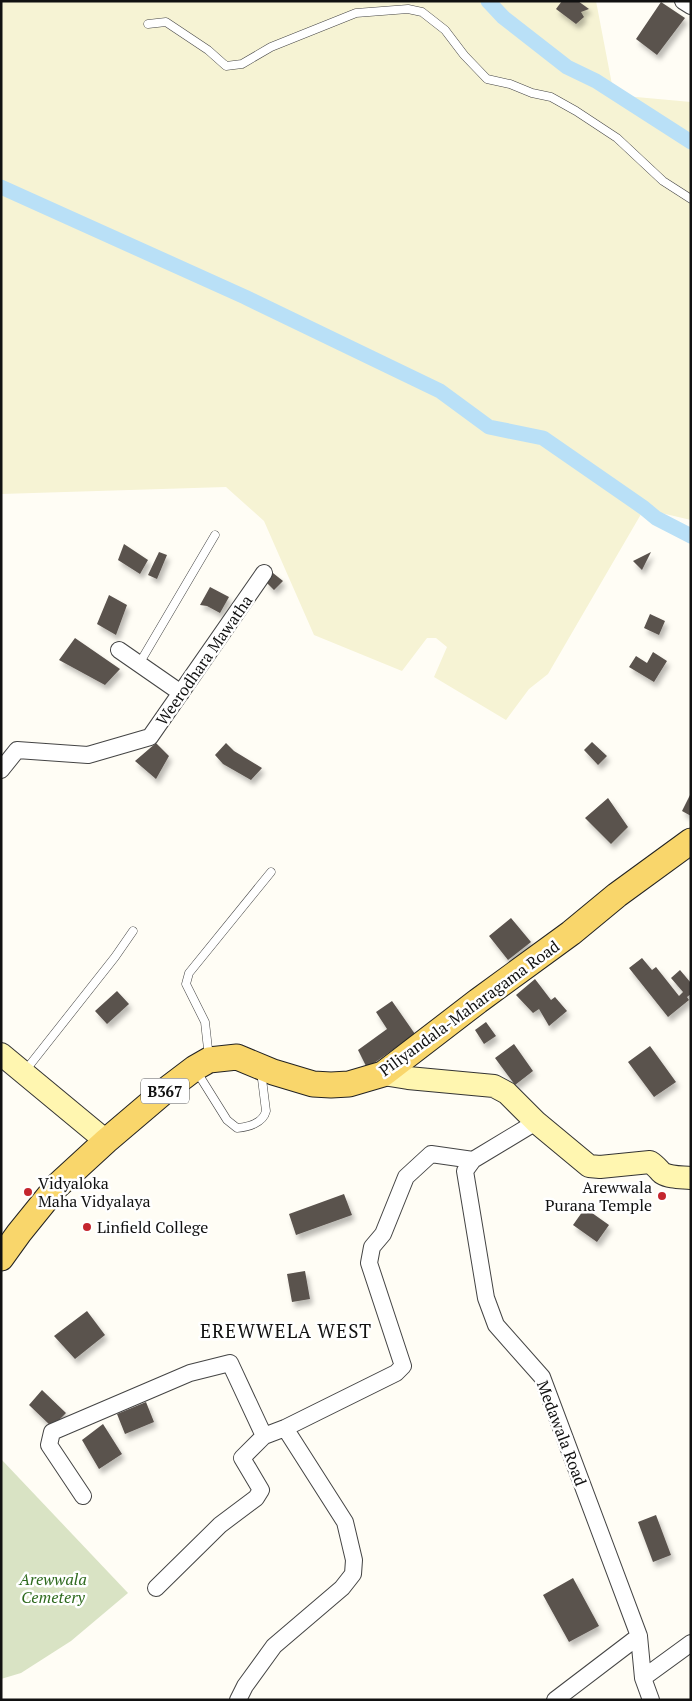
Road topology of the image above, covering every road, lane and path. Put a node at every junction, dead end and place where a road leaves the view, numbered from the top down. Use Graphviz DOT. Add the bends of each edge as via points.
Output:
graph roads {
  1 [pos="683,1"];
  2 [pos="691,6"];
  3 [pos="148,24"];
  4 [pos="691,199"];
  5 [pos="215,535"];
  6 [pos="264,573"];
  7 [pos="119,650"];
  8 [pos="139,664"];
  9 [pos="181,692"];
  10 [pos="1,770"];
  11 [pos="691,841"];
  12 [pos="271,872"];
  13 [pos="133,931"];
  14 [pos="1,1054"];
  15 [pos="202,1064"];
  16 [pos="261,1066"];
  17 [pos="24,1072"];
  18 [pos="383,1074"];
  19 [pos="536,1122"];
  20 [pos="106,1141"];
  21 [pos="473,1160"];
  22 [pos="691,1178"];
  23 [pos="1,1258"];
  24 [pos="285,1428"];
  25 [pos="264,1436"];
  26 [pos="82,1496"];
  27 [pos="156,1588"];
  28 [pos="639,1636"];
  29 [pos="691,1643"];
  30 [pos="643,1678"];
  31 [pos="238,1700"];
  32 [pos="555,1700"];
  33 [pos="651,1700"];
  1 -- 2 [label="street"];
  3 -- 4 [label="lane" via="166,22 226,66 242,64 271,47 356,13 408,9 422,12 445,30 487,80 551,97 576,111 617,138 663,181"];
  5 -- 8 [label="lane"];
  6 -- 9 [label="street, Weerodhara Mawatha"];
  7 -- 8 [label="street"];
  8 -- 9 [label="street"];
  9 -- 10 [label="street, Weerodhara Mawatha" via="150,737 88,755 17,750"];
  11 -- 18 [label="main road, Piliyandala-Maharagama Road"];
  12 -- 15 [label="lane" via="189,973 186,984 205,1022"];
  13 -- 17 [label="lane"];
  14 -- 17 [label="street"];
  15 -- 16 [label="main road, Piliyandala-Maharagama Road" via="237,1058"];
  15 -- 16 [label="lane" via="227,1120 237,1128 246,1127 265,1116"];
  15 -- 20 [label="main road, B367"];
  16 -- 18 [label="main road, Piliyandala-Maharagama Road" via="313,1084 331,1086"];
  17 -- 20 [label="street"];
  18 -- 19 [label="street" via="494,1086 507,1093"];
  19 -- 21 [label="street"];
  19 -- 22 [label="street" via="589,1166 650,1162 663,1173"];
  20 -- 23 [label="main road, B367" via="57,1186"];
  21 -- 24 [label="street" via="432,1154 406,1178 383,1234 372,1247 369,1263 403,1366 396,1373"];
  21 -- 28 [label="street, Medawala Road" via="465,1171 486,1298 496,1325 542,1377"];
  24 -- 25 [label="street"];
  24 -- 31 [label="street" via="345,1522 354,1560 353,1574 342,1588 274,1646"];
  25 -- 26 [label="street" via="230,1363 190,1373 52,1432 49,1444"];
  25 -- 27 [label="street" via="242,1458 261,1490 256,1498 220,1525"];
  28 -- 30 [label="street, Medawala Road"];
  28 -- 32 [label="street"];
  29 -- 30 [label="street"];
  30 -- 33 [label="street, Medawala Road"];
}
